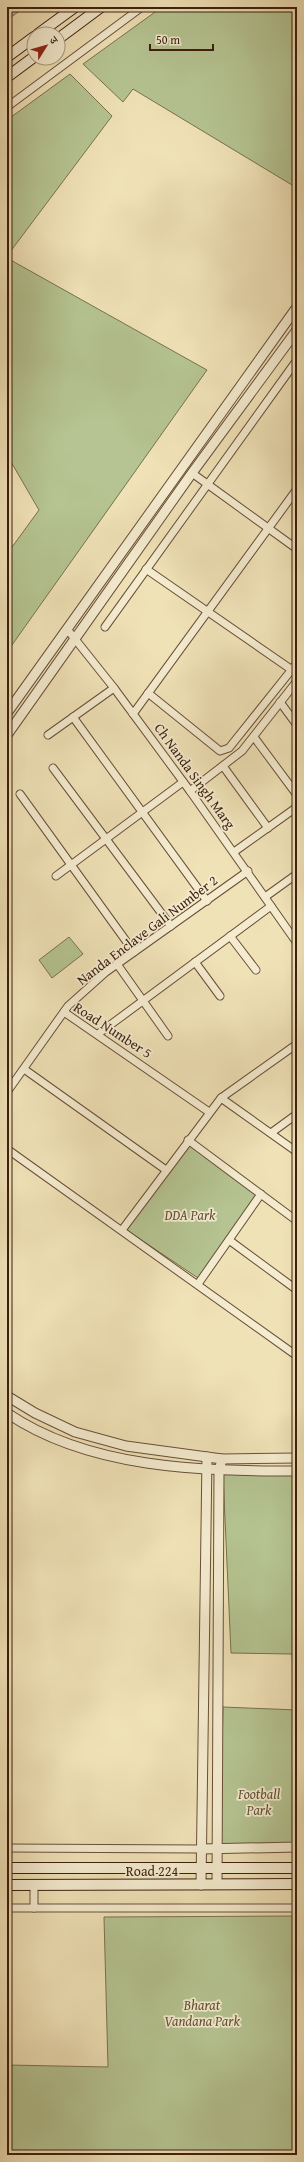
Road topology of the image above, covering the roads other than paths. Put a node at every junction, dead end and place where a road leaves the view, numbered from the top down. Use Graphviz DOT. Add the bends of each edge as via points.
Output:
graph roads {
  1 [pos="75,7"];
  2 [pos="101,7"];
  3 [pos="142,7"];
  4 [pos="49,26"];
  5 [pos="66,33"];
  6 [pos="26,43"];
  7 [pos="7,57"];
  8 [pos="26,63"];
  9 [pos="7,77"];
  10 [pos="7,107"];
  11 [pos="297,308"];
  12 [pos="297,330"];
  13 [pos="297,360"];
  14 [pos="207,433"];
  15 [pos="216,440"];
  16 [pos="192,473"];
  17 [pos="207,484"];
  18 [pos="297,489"];
  19 [pos="268,528"];
  20 [pos="297,549"];
  21 [pos="146,569"];
  22 [pos="208,611"];
  23 [pos="105,626"];
  24 [pos="67,629"];
  25 [pos="75,638"];
  26 [pos="297,663"];
  27 [pos="292,670"];
  28 [pos="297,681"];
  29 [pos="114,688"];
  30 [pos="148,693"];
  31 [pos="280,702"];
  32 [pos="7,713"];
  33 [pos="133,714"];
  34 [pos="73,718"];
  35 [pos="297,725"];
  36 [pos="7,735"];
  37 [pos="48,735"];
  38 [pos="254,737"];
  39 [pos="223,766"];
  40 [pos="52,768"];
  41 [pos="183,782"];
  42 [pos="190,792"];
  43 [pos="20,794"];
  44 [pos="297,795"];
  45 [pos="297,807"];
  46 [pos="142,812"];
  47 [pos="268,828"];
  48 [pos="106,839"];
  49 [pos="234,852"];
  50 [pos="71,864"];
  51 [pos="248,871"];
  52 [pos="297,874"];
  53 [pos="56,876"];
  54 [pos="265,897"];
  55 [pos="207,900"];
  56 [pos="271,906"];
  57 [pos="171,926"];
  58 [pos="230,936"];
  59 [pos="297,943"];
  60 [pos="134,952"];
  61 [pos="195,962"];
  62 [pos="118,964"];
  63 [pos="256,970"];
  64 [pos="220,996"];
  65 [pos="143,1000"];
  66 [pos="64,1012"];
  67 [pos="98,1034"];
  68 [pos="168,1036"];
  69 [pos="297,1044"];
  70 [pos="24,1069"];
  71 [pos="7,1092"];
  72 [pos="221,1098"];
  73 [pos="209,1112"];
  74 [pos="297,1114"];
  75 [pos="271,1133"];
  76 [pos="188,1140"];
  77 [pos="7,1149"];
  78 [pos="297,1152"];
  79 [pos="166,1170"];
  80 [pos="261,1194"];
  81 [pos="297,1221"];
  82 [pos="122,1230"];
  83 [pos="229,1240"];
  84 [pos="198,1284"];
  85 [pos="297,1290"];
  86 [pos="297,1354"];
  87 [pos="7,1396"];
  88 [pos="7,1413"];
  89 [pos="207,1457"];
  90 [pos="297,1458"];
  91 [pos="222,1459"];
  92 [pos="206,1470"];
  93 [pos="219,1471"];
  94 [pos="297,1471"];
  95 [pos="216,1847"];
  96 [pos="297,1847"];
  97 [pos="7,1848"];
  98 [pos="201,1849"];
  99 [pos="7,1868"];
  100 [pos="201,1868"];
  101 [pos="216,1868"];
  102 [pos="297,1868"];
  103 [pos="218,1884"];
  104 [pos="297,1884"];
  105 [pos="7,1885"];
  106 [pos="34,1885"];
  107 [pos="201,1885"];
  108 [pos="7,1908"];
  109 [pos="34,1908"];
  110 [pos="297,1908"];
  1 -- 4 [label="main road"];
  2 -- 5 [label="main road"];
  3 -- 10 [label="street"];
  6 -- 7 [label="main road"];
  8 -- 9 [label="main road"];
  11 -- 14 [label="street"];
  12 -- 15 [label="street"];
  13 -- 17 [label="street"];
  14 -- 15 [label="street"];
  14 -- 24 [label="street"];
  15 -- 16 [label="street"];
  16 -- 17 [label="street"];
  16 -- 25 [label="street"];
  17 -- 19 [label="street"];
  17 -- 21 [label="street"];
  18 -- 19 [label="street"];
  19 -- 20 [label="street"];
  19 -- 22 [label="street"];
  21 -- 22 [label="street"];
  21 -- 23 [label="street"];
  22 -- 27 [label="street"];
  22 -- 30 [label="street"];
  24 -- 25 [label="street, Ch Nanda Singh Marg"];
  24 -- 32 [label="street"];
  25 -- 29 [label="street, Ch Nanda Singh Marg"];
  25 -- 36 [label="street"];
  26 -- 27 [label="street"];
  27 -- 30 [label="street" via="225,751 220,751"];
  28 -- 31 [label="street"];
  29 -- 33 [label="street, Ch Nanda Singh Marg"];
  29 -- 34 [label="street"];
  30 -- 33 [label="street"];
  31 -- 35 [label="street"];
  31 -- 38 [label="street"];
  33 -- 41 [label="street, Ch Nanda Singh Marg"];
  34 -- 37 [label="street"];
  34 -- 46 [label="street"];
  38 -- 39 [label="street" via="242,751"];
  38 -- 44 [label="street"];
  39 -- 42 [label="street"];
  39 -- 47 [label="street"];
  40 -- 48 [label="street"];
  41 -- 42 [label="street, Ch Nanda Singh Marg"];
  41 -- 46 [label="street"];
  42 -- 49 [label="street, Ch Nanda Singh Marg"];
  43 -- 50 [label="street"];
  45 -- 47 [label="street"];
  46 -- 48 [label="street"];
  46 -- 55 [label="street"];
  47 -- 49 [label="street"];
  48 -- 50 [label="street"];
  48 -- 57 [label="street"];
  49 -- 51 [label="street, Ch Nanda Singh Marg"];
  50 -- 53 [label="street"];
  50 -- 60 [label="street"];
  51 -- 54 [label="street, Ch Nanda Singh Marg"];
  51 -- 55 [label="street, Nanda Enclave Gali Number 2"];
  52 -- 54 [label="street"];
  54 -- 56 [label="street, Ch Nanda Singh Marg"];
  55 -- 57 [label="street, Nanda Enclave Gali Number 2"];
  56 -- 58 [label="street"];
  56 -- 59 [label="street, Ch Nanda Singh Marg"];
  57 -- 60 [label="street, Nanda Enclave Gali Number 2"];
  58 -- 61 [label="street"];
  58 -- 63 [label="street"];
  60 -- 62 [label="street, Nanda Enclave Gali Number 2"];
  61 -- 64 [label="street"];
  61 -- 65 [label="street"];
  62 -- 65 [label="street"];
  62 -- 66 [label="street, Nanda Enclave Gali Number 2"];
  65 -- 67 [label="street"];
  65 -- 68 [label="street"];
  66 -- 67 [label="street, Road Number 5"];
  66 -- 70 [label="street, Road Number 5"];
  67 -- 73 [label="street, Road Number 5"];
  69 -- 72 [label="street"];
  70 -- 71 [label="street, Road Number 5"];
  70 -- 79 [label="street"];
  72 -- 73 [label="street"];
  72 -- 75 [label="street"];
  73 -- 76 [label="street"];
  74 -- 75 [label="street"];
  75 -- 78 [label="street"];
  76 -- 79 [label="street"];
  76 -- 80 [label="street"];
  77 -- 82 [label="street"];
  79 -- 82 [label="street"];
  80 -- 81 [label="street"];
  80 -- 83 [label="street"];
  82 -- 84 [label="street"];
  83 -- 84 [label="street"];
  83 -- 85 [label="street"];
  84 -- 86 [label="street"];
  87 -- 89 [label="street" via="75,1432 126,1446"];
  88 -- 92 [label="street" via="24,1425 68,1443 122,1459"];
  89 -- 91 [label="street"];
  89 -- 92 [label="street"];
  90 -- 91 [label="street"];
  91 -- 93 [label="street"];
  92 -- 93 [label="street"];
  92 -- 98 [label="street"];
  93 -- 94 [label="street"];
  93 -- 95 [label="street"];
  95 -- 96 [label="street"];
  95 -- 98 [label="street"];
  95 -- 101 [label="street"];
  97 -- 98 [label="street"];
  98 -- 100 [label="street"];
  99 -- 100 [label="main road, Road 224"];
  100 -- 101 [label="main road, Road 224"];
  100 -- 107 [label="street"];
  101 -- 102 [label="main road, Road 224"];
  101 -- 103 [label="street"];
  103 -- 104 [label="main road, Road 224"];
  103 -- 107 [label="main road, Road 224"];
  105 -- 106 [label="main road, Road 224"];
  106 -- 107 [label="main road, Road 224"];
  106 -- 109 [label="street"];
  108 -- 109 [label="street"];
  109 -- 110 [label="street"];
}
